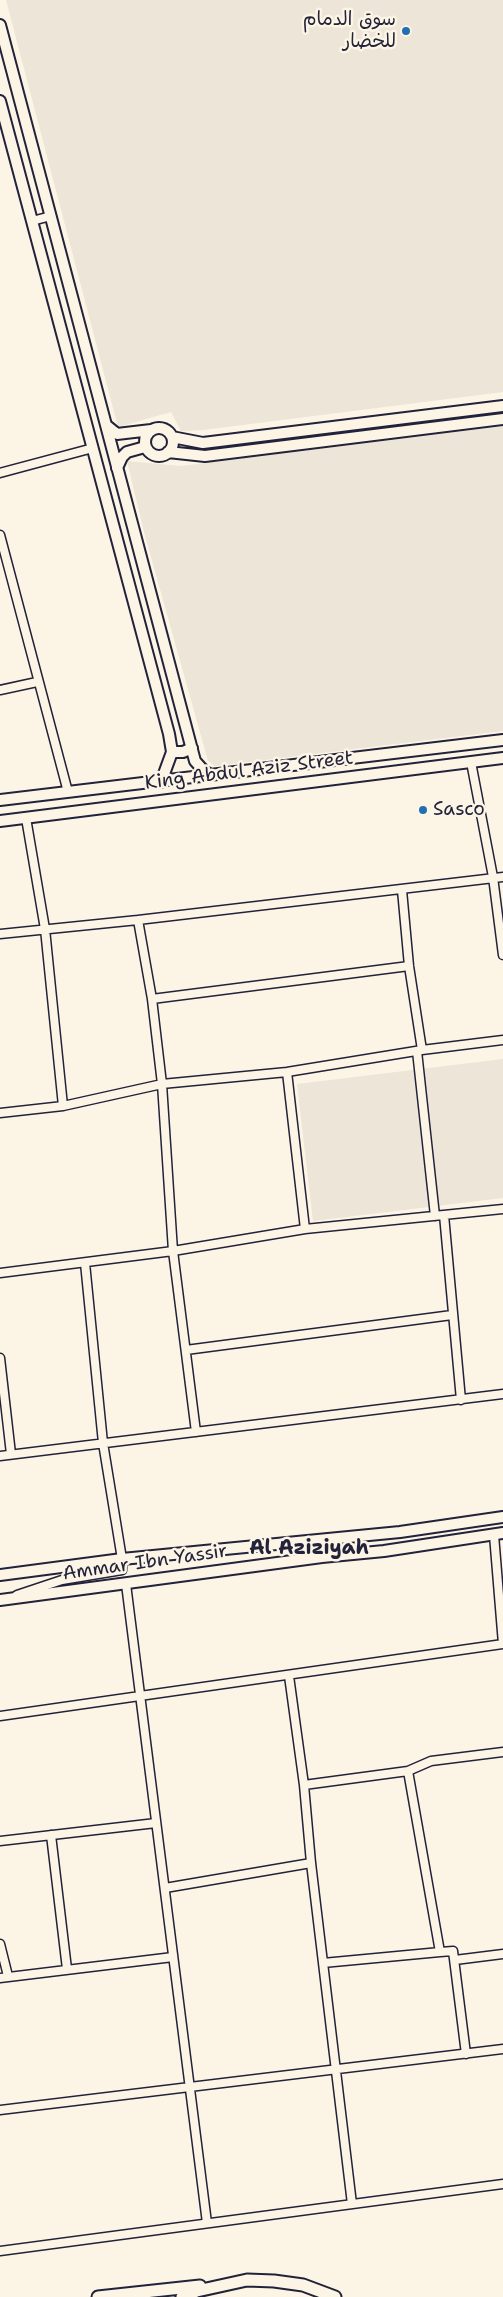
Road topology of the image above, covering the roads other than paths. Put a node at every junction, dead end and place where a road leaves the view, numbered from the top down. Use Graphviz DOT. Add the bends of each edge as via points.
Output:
graph roads {
  1 [pos="0,26"];
  2 [pos="0,101"];
  3 [pos="51,216"];
  4 [pos="32,221"];
  5 [pos="503,406"];
  6 [pos="503,419"];
  7 [pos="105,425"];
  8 [pos="151,430"];
  9 [pos="172,436"];
  10 [pos="145,447"];
  11 [pos="93,448"];
  12 [pos="168,452"];
  13 [pos="117,468"];
  14 [pos="0,473"];
  15 [pos="0,535"];
  16 [pos="37,682"];
  17 [pos="0,690"];
  18 [pos="503,740"];
  19 [pos="192,748"];
  20 [pos="172,752"];
  21 [pos="503,758"];
  22 [pos="471,762"];
  23 [pos="211,774"];
  24 [pos="161,782"];
  25 [pos="68,792"];
  26 [pos="0,800"];
  27 [pos="26,818"];
  28 [pos="0,821"];
  29 [pos="503,876"];
  30 [pos="493,877"];
  31 [pos="402,890"];
  32 [pos="138,920"];
  33 [pos="45,929"];
  34 [pos="0,934"];
  35 [pos="503,955"];
  36 [pos="409,966"];
  37 [pos="152,999"];
  38 [pos="503,1040"];
  39 [pos="419,1051"];
  40 [pos="287,1072"];
  41 [pos="162,1084"];
  42 [pos="63,1106"];
  43 [pos="0,1113"];
  44 [pos="503,1209"];
  45 [pos="440,1216"];
  46 [pos="305,1229"];
  47 [pos="173,1251"];
  48 [pos="85,1263"];
  49 [pos="0,1273"];
  50 [pos="452,1315"];
  51 [pos="186,1350"];
  52 [pos="0,1358"];
  53 [pos="1,1367"];
  54 [pos="503,1394"];
  55 [pos="461,1400"];
  56 [pos="196,1432"];
  57 [pos="103,1443"];
  58 [pos="12,1454"];
  59 [pos="0,1456"];
  60 [pos="503,1517"];
  61 [pos="499,1534"];
  62 [pos="122,1559"];
  63 [pos="0,1575"];
  64 [pos="126,1584"];
  65 [pos="0,1600"];
  66 [pos="503,1644"];
  67 [pos="289,1676"];
  68 [pos="140,1697"];
  69 [pos="0,1716"];
  70 [pos="503,1752"];
  71 [pos="408,1771"];
  72 [pos="304,1785"];
  73 [pos="156,1823"];
  74 [pos="51,1835"];
  75 [pos="0,1841"];
  76 [pos="311,1863"];
  77 [pos="164,1888"];
  78 [pos="0,1944"];
  79 [pos="440,1952"];
  80 [pos="503,1954"];
  81 [pos="173,1957"];
  82 [pos="454,1960"];
  83 [pos="323,1963"];
  84 [pos="67,1969"];
  85 [pos="4,1977"];
  86 [pos="503,2049"];
  87 [pos="466,2054"];
  88 [pos="336,2070"];
  89 [pos="190,2088"];
  90 [pos="0,2110"];
  91 [pos="503,2184"];
  92 [pos="352,2204"];
  93 [pos="207,2223"];
  94 [pos="0,2251"];
  95 [pos="246,2280"];
  96 [pos="334,2296"];
  97 [pos="98,2297"];
  98 [pos="182,2297"];
  1 -- 3 [label="street"];
  2 -- 4 [label="street"];
  3 -- 4 [label="street"];
  3 -- 7 [label="street"];
  4 -- 11 [label="street"];
  5 -- 9 [label="street" via="203,443"];
  6 -- 12 [label="street" via="205,456"];
  7 -- 8 [label="street" via="117,434"];
  7 -- 13 [label="street"];
  8 -- 9 [label="street" via="162,428"];
  8 -- 10 [label="street" via="145,439"];
  9 -- 12 [label="street" via="173,445"];
  10 -- 12 [label="street" via="156,456"];
  10 -- 13 [label="street" via="127,452"];
  11 -- 14 [label="street"];
  11 -- 20 [label="street"];
  13 -- 19 [label="street"];
  15 -- 16 [label="street"];
  16 -- 17 [label="street"];
  16 -- 25 [label="street"];
  18 -- 23 [label="street, King Abdul Aziz Street"];
  19 -- 20 [label="street"];
  19 -- 23 [label="street" via="198,766"];
  20 -- 24 [label="street"];
  21 -- 22 [label="street, King Abdul Aziz Street"];
  22 -- 27 [label="street, King Abdul Aziz Street"];
  22 -- 30 [label="street"];
  23 -- 24 [label="street, King Abdul Aziz Street"];
  24 -- 25 [label="street, King Abdul Aziz Street"];
  25 -- 26 [label="street, King Abdul Aziz Street"];
  27 -- 28 [label="street, King Abdul Aziz Street"];
  27 -- 33 [label="street"];
  29 -- 30 [label="street"];
  30 -- 31 [label="street"];
  30 -- 35 [label="street"];
  31 -- 32 [label="street"];
  31 -- 36 [label="street"];
  32 -- 33 [label="street"];
  32 -- 37 [label="street"];
  33 -- 34 [label="street"];
  33 -- 42 [label="street"];
  36 -- 37 [label="street"];
  36 -- 39 [label="street"];
  37 -- 41 [label="street"];
  38 -- 39 [label="street"];
  39 -- 40 [label="street"];
  39 -- 45 [label="street"];
  40 -- 41 [label="street"];
  40 -- 46 [label="street"];
  41 -- 42 [label="street"];
  41 -- 47 [label="street"];
  42 -- 43 [label="street"];
  44 -- 45 [label="street"];
  45 -- 46 [label="street"];
  45 -- 50 [label="street"];
  46 -- 47 [label="street"];
  47 -- 48 [label="street"];
  47 -- 51 [label="street"];
  48 -- 49 [label="street"];
  48 -- 57 [label="street"];
  50 -- 51 [label="street"];
  50 -- 55 [label="street"];
  51 -- 56 [label="street"];
  52 -- 53 [label="street"];
  53 -- 58 [label="street"];
  54 -- 55 [label="street"];
  55 -- 56 [label="street"];
  56 -- 57 [label="street"];
  57 -- 58 [label="street"];
  57 -- 62 [label="street"];
  58 -- 59 [label="street"];
  60 -- 62 [label="street, Ammar Ibn Yassir" via="400,1532"];
  61 -- 64 [label="street, Ammar Ibn Yassir"];
  61 -- 66 [label="street"];
  62 -- 63 [label="street, Ammar Ibn Yassir"];
  62 -- 65 [label="street" via="122,1570 62,1580"];
  64 -- 65 [label="street, Ammar Ibn Yassir"];
  64 -- 68 [label="street"];
  66 -- 67 [label="street"];
  67 -- 68 [label="street"];
  67 -- 72 [label="street"];
  68 -- 69 [label="street"];
  68 -- 73 [label="street"];
  70 -- 71 [label="street" via="431,1760"];
  71 -- 72 [label="street"];
  71 -- 79 [label="street"];
  72 -- 76 [label="street"];
  73 -- 74 [label="street"];
  73 -- 77 [label="street"];
  74 -- 75 [label="street"];
  74 -- 84 [label="street"];
  76 -- 77 [label="street"];
  76 -- 83 [label="street"];
  77 -- 81 [label="street"];
  78 -- 85 [label="street"];
  79 -- 82 [label="street" via="453,1951"];
  79 -- 83 [label="street"];
  80 -- 82 [label="street"];
  81 -- 84 [label="street"];
  81 -- 89 [label="street"];
  82 -- 87 [label="street"];
  83 -- 88 [label="street"];
  84 -- 85 [label="street"];
  86 -- 87 [label="street"];
  87 -- 88 [label="street"];
  88 -- 89 [label="street"];
  88 -- 92 [label="street"];
  89 -- 90 [label="street"];
  89 -- 93 [label="street"];
  91 -- 92 [label="street"];
  92 -- 93 [label="street"];
  93 -- 94 [label="street"];
  95 -- 96 [label="main road" via="293,2284"];
  95 -- 97 [label="main road"];
  95 -- 98 [label="main road"];
}
